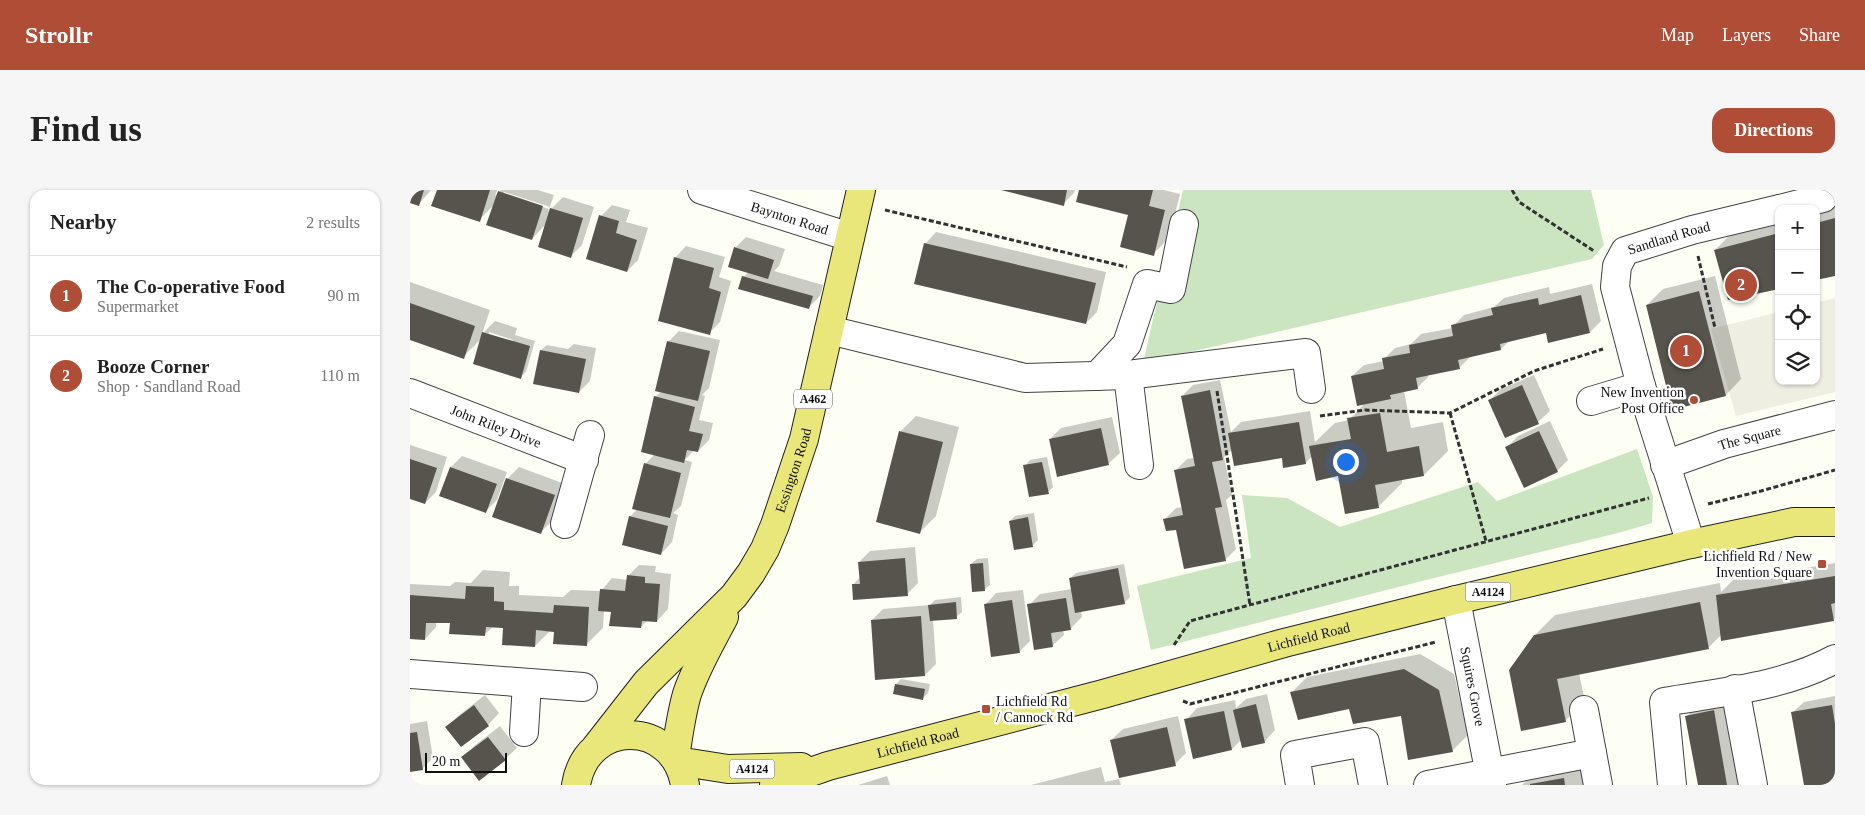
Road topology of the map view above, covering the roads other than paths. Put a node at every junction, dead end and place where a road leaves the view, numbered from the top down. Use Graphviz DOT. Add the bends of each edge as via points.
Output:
graph roads {
  1 [pos="702,190"];
  2 [pos="1829,190"];
  3 [pos="859,197"];
  4 [pos="1796,205"];
  5 [pos="1775,210"];
  6 [pos="1184,224"];
  7 [pos="850,236"];
  8 [pos="829,330"];
  9 [pos="1128,375"];
  10 [pos="1097,376"];
  11 [pos="1641,386"];
  12 [pos="1311,389"];
  13 [pos="410,393"];
  14 [pos="1591,400"];
  15 [pos="1835,415"];
  16 [pos="1139,465"];
  17 [pos="1665,465"];
  18 [pos="1835,502"];
  19 [pos="1794,522"];
  20 [pos="1835,522"];
  21 [pos="565,524"];
  22 [pos="1692,544"];
  23 [pos="734,596"];
  24 [pos="1456,600"];
  25 [pos="1835,659"];
  26 [pos="410,674"];
  27 [pos="527,683"];
  28 [pos="583,687"];
  29 [pos="1735,689"];
  30 [pos="1584,710"];
  31 [pos="524,732"];
  32 [pos="596,747"];
  33 [pos="1592,754"];
  34 [pos="828,766"];
  35 [pos="679,768"];
  36 [pos="1491,779"];
  37 [pos="574,781"];
  38 [pos="774,785"];
  39 [pos="1300,785"];
  40 [pos="1373,785"];
  41 [pos="1428,785"];
  42 [pos="1598,785"];
  43 [pos="1672,785"];
  44 [pos="1753,785"];
  1 -- 7 [label="street, Baynton Road"];
  2 -- 4 [label="street, Sandland Road" via="1823,198"];
  3 -- 7 [label="main road, Essington Road / A462"];
  5 -- 11 [label="street, Sandland Road" via="1692,230 1625,251 1617,266 1615,287"];
  6 -- 10 [label="street" via="1171,289 1147,284 1128,344"];
  7 -- 8 [label="main road, Essington Road / A462"];
  8 -- 10 [label="street" via="1025,378"];
  8 -- 23 [label="main road, Essington Road / A462" via="804,439 775,525 752,573"];
  9 -- 10 [label="street"];
  9 -- 12 [label="street" via="1306,354"];
  9 -- 16 [label="street"];
  11 -- 14 [label="street"];
  11 -- 17 [label="street, Sandland Road"];
  13 -- 21 [label="street, John Riley Drive" via="587,447"];
  15 -- 17 [label="street, The Square" via="1724,444"];
  17 -- 22 [label="street, Sandland Road"];
  18 -- 19 [label="main road, Lichfield Road / A4124"];
  19 -- 20 [label="main road, Lichfield Road / A4124"];
  19 -- 22 [label="main road, Lichfield Road / A4124"];
  22 -- 24 [label="main road, Lichfield Road / A4124"];
  23 -- 32 [label="main road, Essington Road / A462" via="646,683"];
  23 -- 35 [label="main road, Essington Road / A462" via="687,694 681,718"];
  24 -- 34 [label="main road, Lichfield Road / A4124"];
  24 -- 36 [label="street, Squires Grove"];
  25 -- 29 [label="street" via="1787,679"];
  26 -- 27 [label="street"];
  27 -- 28 [label="street"];
  27 -- 31 [label="street"];
  29 -- 43 [label="street" via="1664,702"];
  29 -- 44 [label="street"];
  30 -- 33 [label="street"];
  32 -- 35 [label="main road" via="615,737 635,735 658,742"];
  32 -- 37 [label="main road, Essington Road" via="585,759"];
  33 -- 36 [label="street"];
  33 -- 42 [label="street"];
  34 -- 35 [label="main road, Lichfield Road / A4124"];
  34 -- 38 [label="main road, Lichfield Road / A4124"];
  36 -- 41 [label="street"];
  39 -- 40 [label="street" via="1295,754 1365,742"];
}
